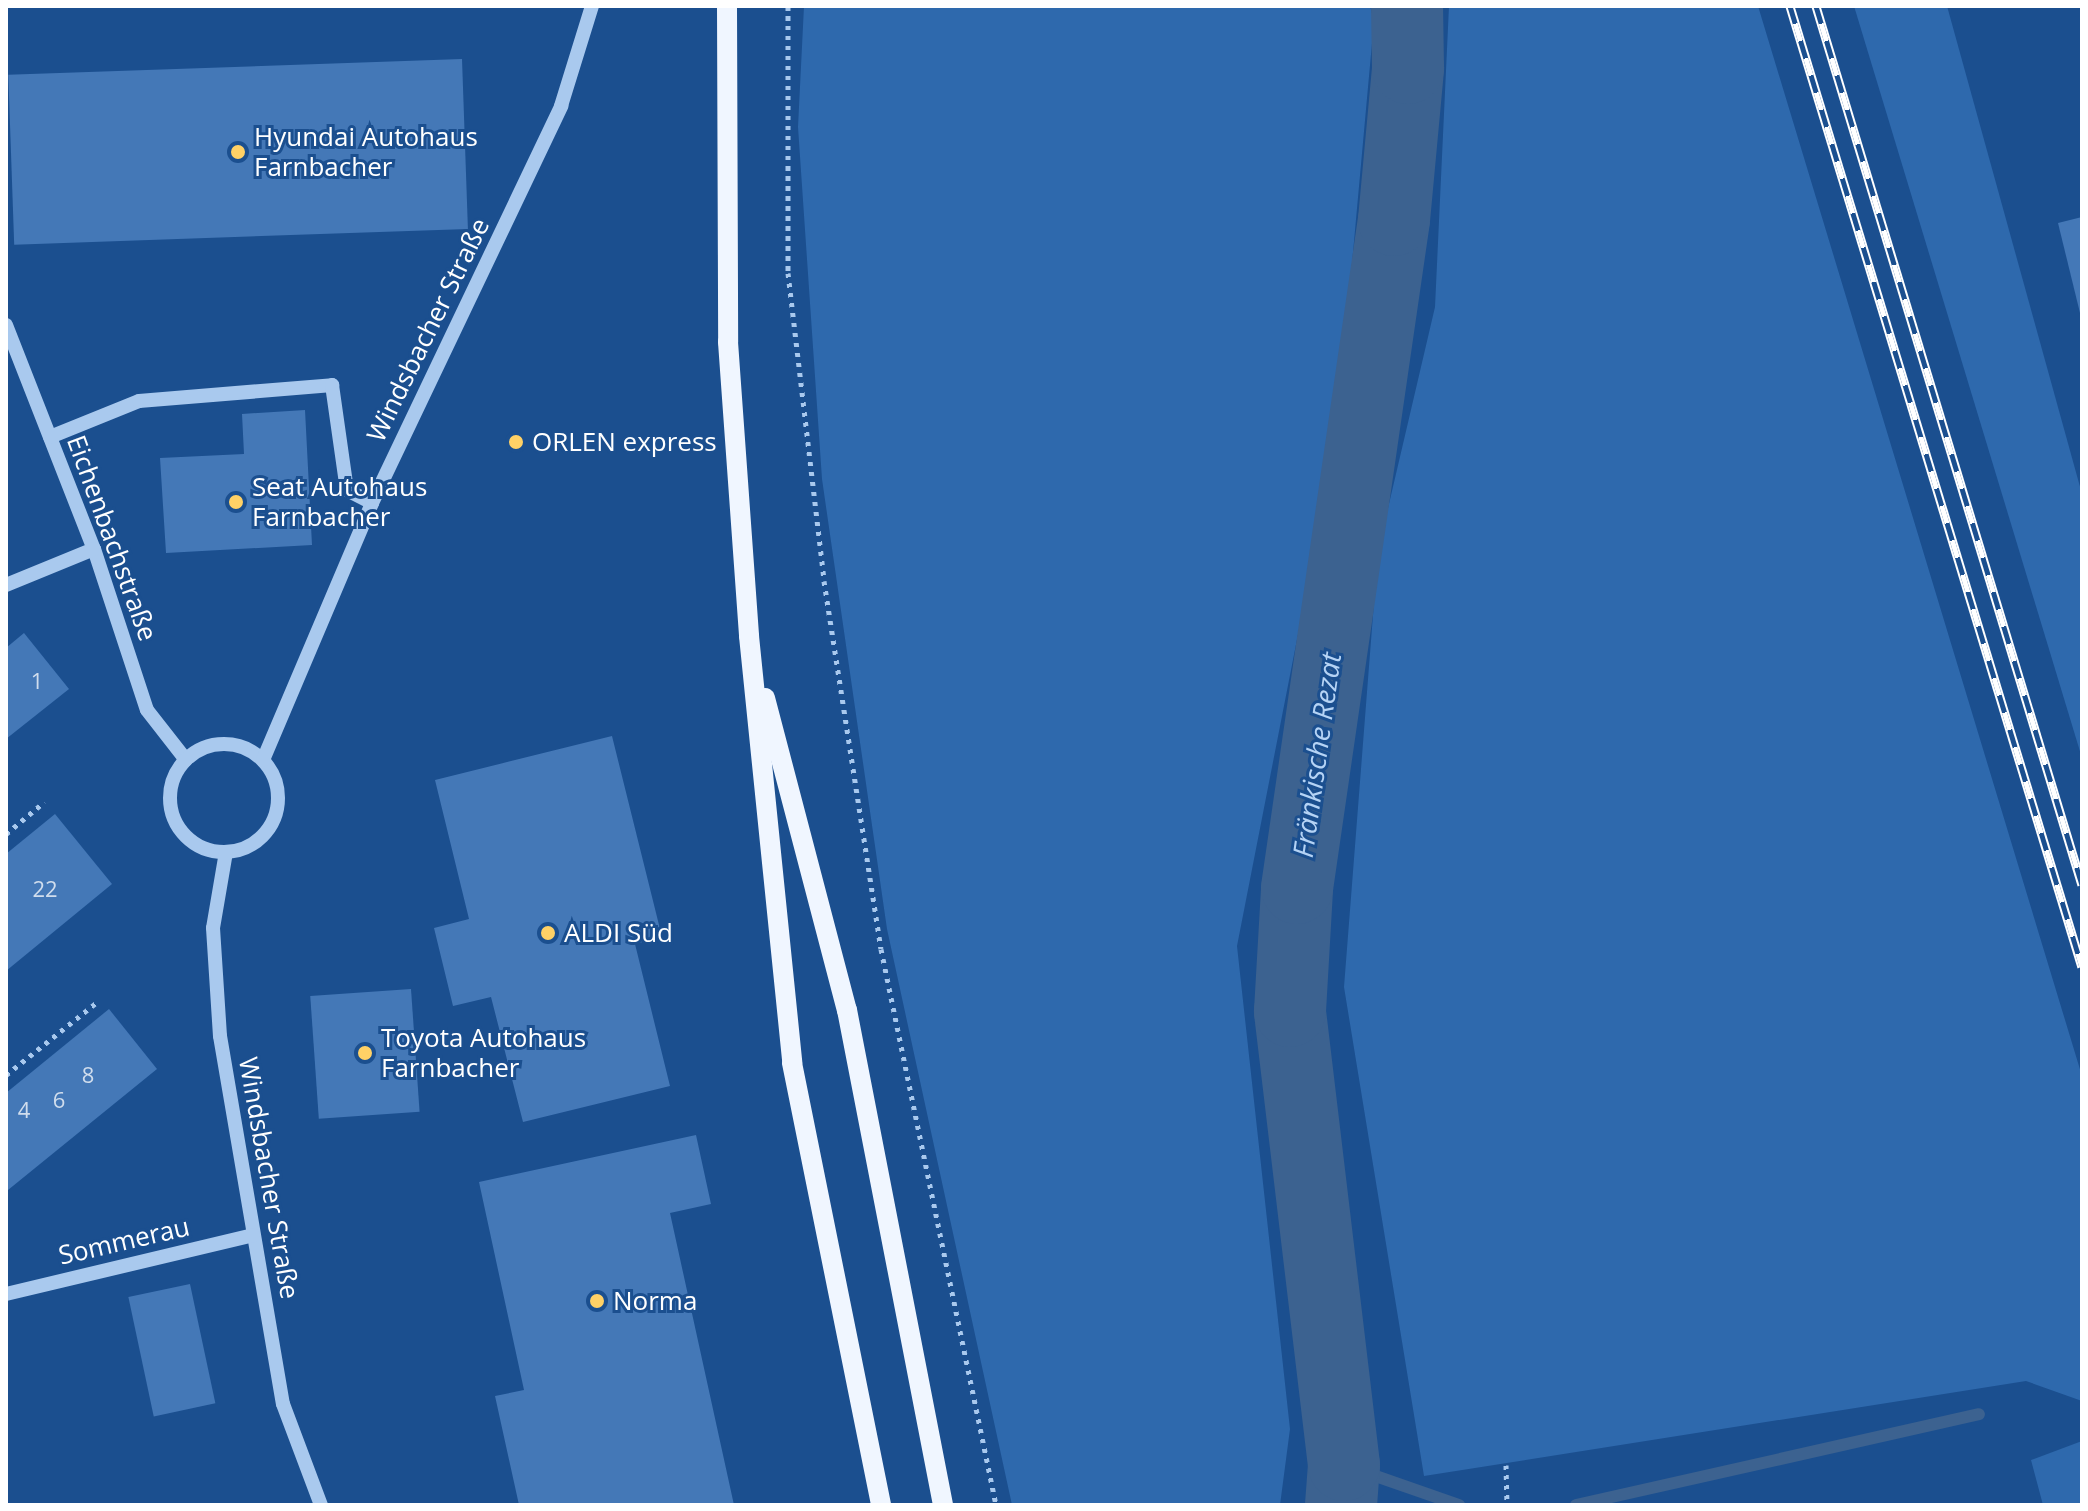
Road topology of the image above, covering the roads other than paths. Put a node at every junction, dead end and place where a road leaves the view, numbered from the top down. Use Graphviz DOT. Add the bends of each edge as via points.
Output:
graph roads {
  1 [pos="592,6"];
  2 [pos="727,6"];
  3 [pos="6,325"];
  4 [pos="50,437"];
  5 [pos="372,503"];
  6 [pos="94,549"];
  7 [pos="6,585"];
  8 [pos="749,636"];
  9 [pos="186,760"];
  10 [pos="263,760"];
  11 [pos="226,852"];
  12 [pos="253,1235"];
  13 [pos="6,1294"];
  14 [pos="321,1505"];
  15 [pos="881,1505"];
  16 [pos="943,1505"];
  1 -- 5 [label="street, Windsbacher Straße" via="544,145"];
  2 -- 8 [label="main road" via="728,342"];
  3 -- 4 [label="street, Eichenbachstraße"];
  4 -- 5 [label="street" via="139,401 332,385 347,490"];
  4 -- 6 [label="street, Eichenbachstraße"];
  5 -- 10 [label="street, Windsbacher Straße"];
  6 -- 7 [label="street"];
  6 -- 9 [label="street, Eichenbachstraße" via="147,710"];
  8 -- 15 [label="main road" via="792,1063"];
  8 -- 16 [label="main road" via="847,1010"];
  9 -- 10 [label="street" via="216,744 250,750"];
  9 -- 11 [label="street" via="171,792 179,828 208,849"];
  10 -- 11 [label="street" via="278,792 274,818 259,839"];
  11 -- 12 [label="street, Windsbacher Straße" via="213,928 220,1036"];
  12 -- 13 [label="street, Sommerau"];
  12 -- 14 [label="street, Windsbacher Straße" via="283,1404"];
}
